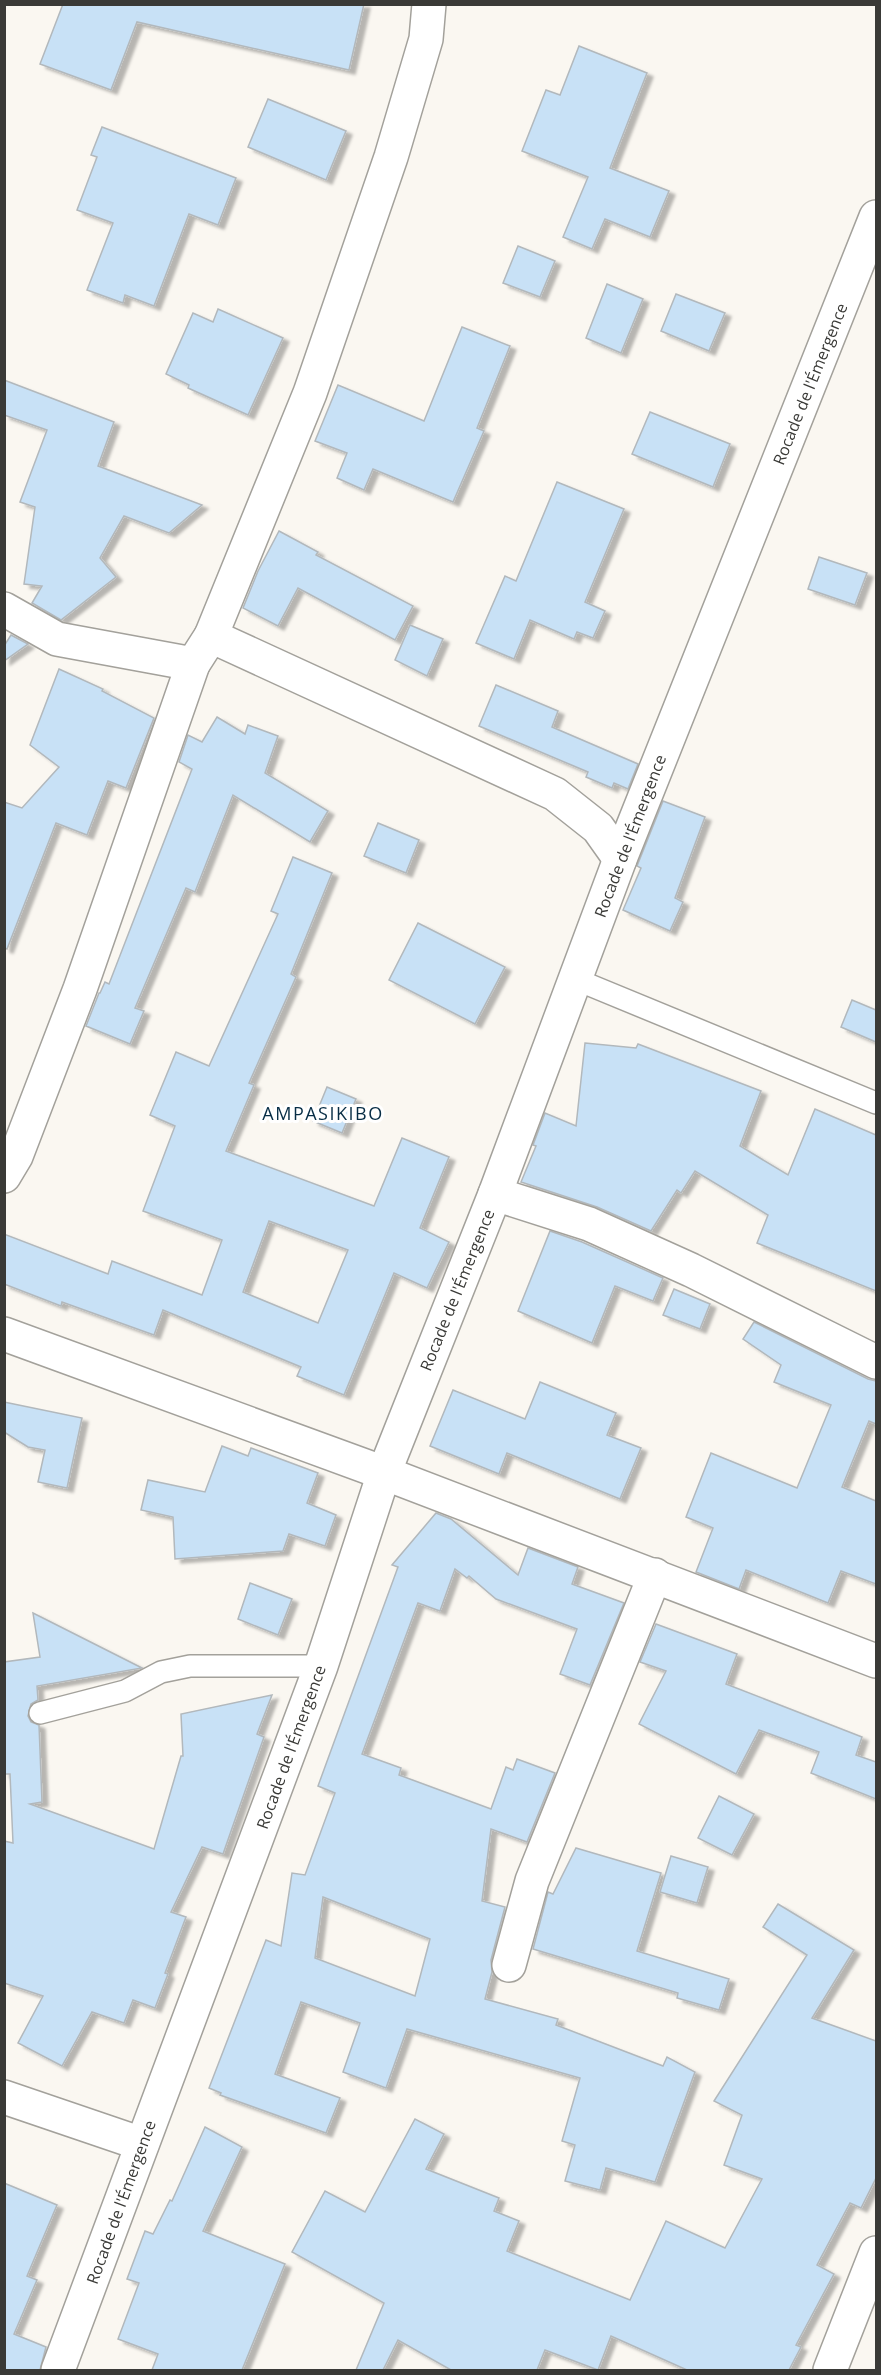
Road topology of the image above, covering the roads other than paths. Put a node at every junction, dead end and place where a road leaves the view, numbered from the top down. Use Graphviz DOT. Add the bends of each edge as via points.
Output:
graph roads {
  1 [pos="429,4"];
  2 [pos="876,217"];
  3 [pos="4,609"];
  4 [pos="211,636"];
  5 [pos="193,664"];
  6 [pos="620,859"];
  7 [pos="574,979"];
  8 [pos="876,1104"];
  9 [pos="4,1176"];
  10 [pos="495,1194"];
  11 [pos="4,1334"];
  12 [pos="876,1362"];
  13 [pos="384,1473"];
  14 [pos="655,1575"];
  15 [pos="876,1661"];
  16 [pos="321,1666"];
  17 [pos="40,1713"];
  18 [pos="509,1965"];
  19 [pos="4,2097"];
  20 [pos="142,2144"];
  21 [pos="876,2253"];
  22 [pos="867,2306"];
  23 [pos="58,2370"];
  24 [pos="830,2370"];
  1 -- 4 [label="street" via="426,39 391,157 314,382"];
  2 -- 6 [label="street, Rocade de l'Émergence"];
  3 -- 5 [label="street" via="57,639"];
  4 -- 5 [label="street"];
  4 -- 6 [label="street" via="555,794 598,828"];
  5 -- 9 [label="street" via="80,989 16,1156"];
  6 -- 7 [label="street, Rocade de l'Émergence"];
  7 -- 8 [label="lane"];
  7 -- 10 [label="street, Rocade de l'Émergence"];
  10 -- 12 [label="street" via="599,1228"];
  10 -- 13 [label="street, Rocade de l'Émergence"];
  11 -- 13 [label="street"];
  13 -- 14 [label="street"];
  13 -- 16 [label="street, Rocade de l'Émergence"];
  14 -- 15 [label="street"];
  14 -- 18 [label="street" via="532,1881"];
  16 -- 17 [label="lane" via="190,1666 161,1672 126,1691"];
  16 -- 20 [label="street, Rocade de l'Émergence"];
  19 -- 20 [label="street"];
  20 -- 23 [label="street, Rocade de l'Émergence"];
  21 -- 22 [label="street"];
  22 -- 24 [label="street"];
}
